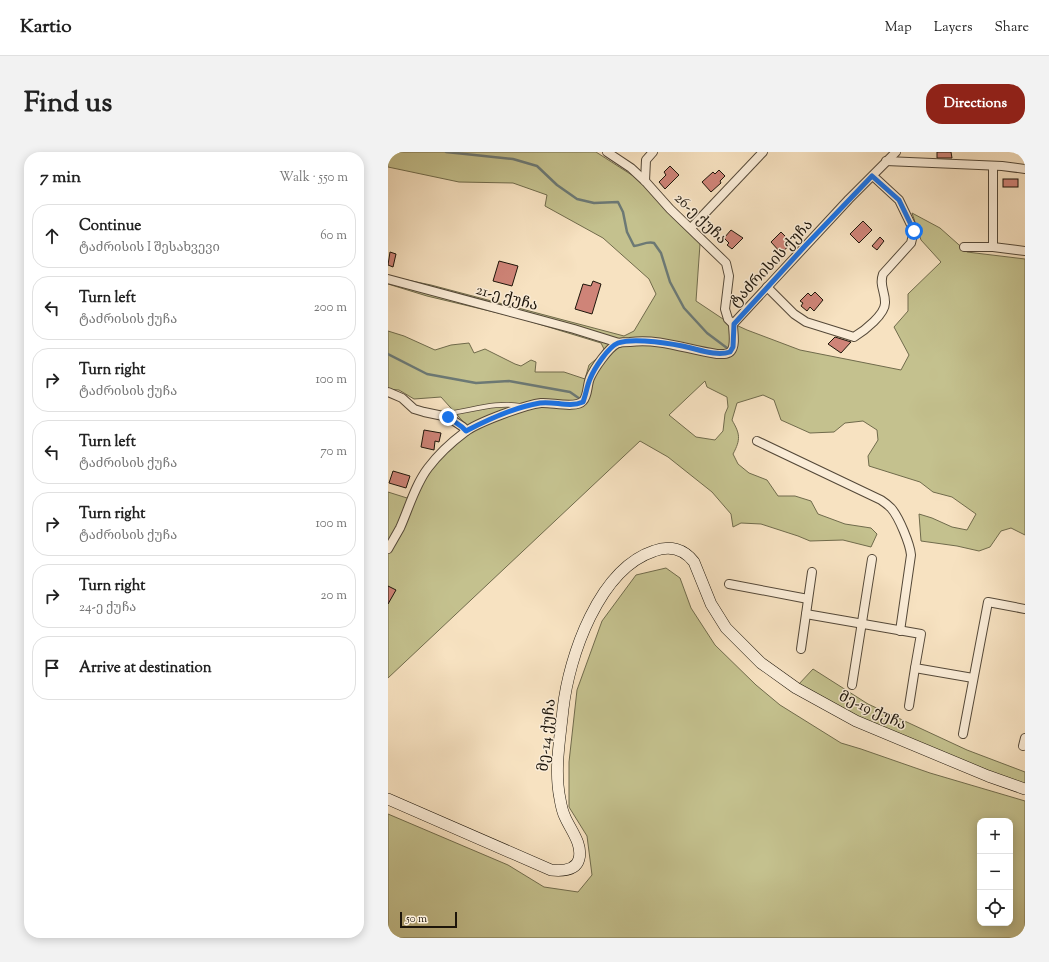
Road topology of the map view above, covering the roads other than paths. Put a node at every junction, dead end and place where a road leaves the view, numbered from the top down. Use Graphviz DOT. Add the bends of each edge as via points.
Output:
graph roads {
  1 [pos="607,152"];
  2 [pos="653,152"];
  3 [pos="763,152"];
  4 [pos="896,152"];
  5 [pos="886,161"];
  6 [pos="993,166"];
  7 [pos="1025,169"];
  8 [pos="872,176"];
  9 [pos="645,181"];
  10 [pos="691,228"];
  11 [pos="964,247"];
  12 [pos="993,247"];
  13 [pos="1025,251"];
  14 [pos="388,279"];
  15 [pos="767,287"];
  16 [pos="734,324"];
  17 [pos="618,343"];
  18 [pos="388,392"];
  19 [pos="526,407"];
  20 [pos="441,414"];
  21 [pos="466,431"];
  22 [pos="757,441"];
  23 [pos="388,549"];
  24 [pos="872,559"];
  25 [pos="812,572"];
  26 [pos="728,584"];
  27 [pos="808,599"];
  28 [pos="1025,609"];
  29 [pos="806,614"];
  30 [pos="862,624"];
  31 [pos="726,628"];
  32 [pos="900,631"];
  33 [pos="801,649"];
  34 [pos="915,668"];
  35 [pos="973,678"];
  36 [pos="852,685"];
  37 [pos="909,706"];
  38 [pos="963,734"];
  39 [pos="1025,789"];
  40 [pos="388,799"];
  1 -- 9 [label="street, 26-ე ქუჩა"];
  2 -- 9 [label="street" via="646,160"];
  3 -- 10 [label="street"];
  4 -- 5 [label="street, ტაძრისის ქუჩა"];
  5 -- 6 [label="street"];
  5 -- 8 [label="street, ტაძრისის ქუჩა"];
  6 -- 7 [label="street"];
  6 -- 12 [label="street"];
  8 -- 15 [label="street, ტაძრისის ქუჩა"];
  8 -- 15 [label="street" via="899,200 914,231 911,243 880,280 885,303 883,311 863,332 854,337 806,322 794,314"];
  9 -- 10 [label="street, 26-ე ქუჩა"];
  10 -- 16 [label="street, 26-ე ქუჩა" via="726,263 729,276 725,309 728,319"];
  11 -- 12 [label="street"];
  12 -- 13 [label="street"];
  14 -- 17 [label="street, 21-ე ქუჩა"];
  15 -- 16 [label="street, ტაძრისის ქუჩა"];
  16 -- 17 [label="street, ტაძრისის ქუჩა" via="733,347 725,354 681,345 639,341"];
  17 -- 19 [label="street" via="610,349 596,368 583,402 577,405 542,403"];
  18 -- 20 [label="street" via="402,398 414,408"];
  19 -- 20 [label="lane" via="498,404"];
  19 -- 21 [label="street"];
  20 -- 21 [label="street"];
  21 -- 23 [label="street" via="428,468"];
  22 -- 32 [label="street" via="881,500 890,507 910,546 911,555"];
  24 -- 30 [label="street"];
  25 -- 27 [label="street"];
  26 -- 27 [label="street"];
  27 -- 29 [label="street"];
  28 -- 35 [label="street" via="988,602"];
  29 -- 30 [label="street"];
  29 -- 33 [label="street"];
  30 -- 32 [label="street"];
  30 -- 36 [label="street"];
  31 -- 39 [label="street, მე-19 ქუჩა" via="761,663 790,684 849,718"];
  31 -- 40 [label="street, მე-14 ქუჩა" via="712,604 694,562 681,550 661,548 649,552 620,573 607,590 586,624 576,648 564,703 557,782 564,815 580,851 579,860 568,870 551,870"];
  32 -- 34 [label="street" via="921,634"];
  34 -- 35 [label="street"];
  34 -- 37 [label="street"];
  35 -- 38 [label="street"];
}
